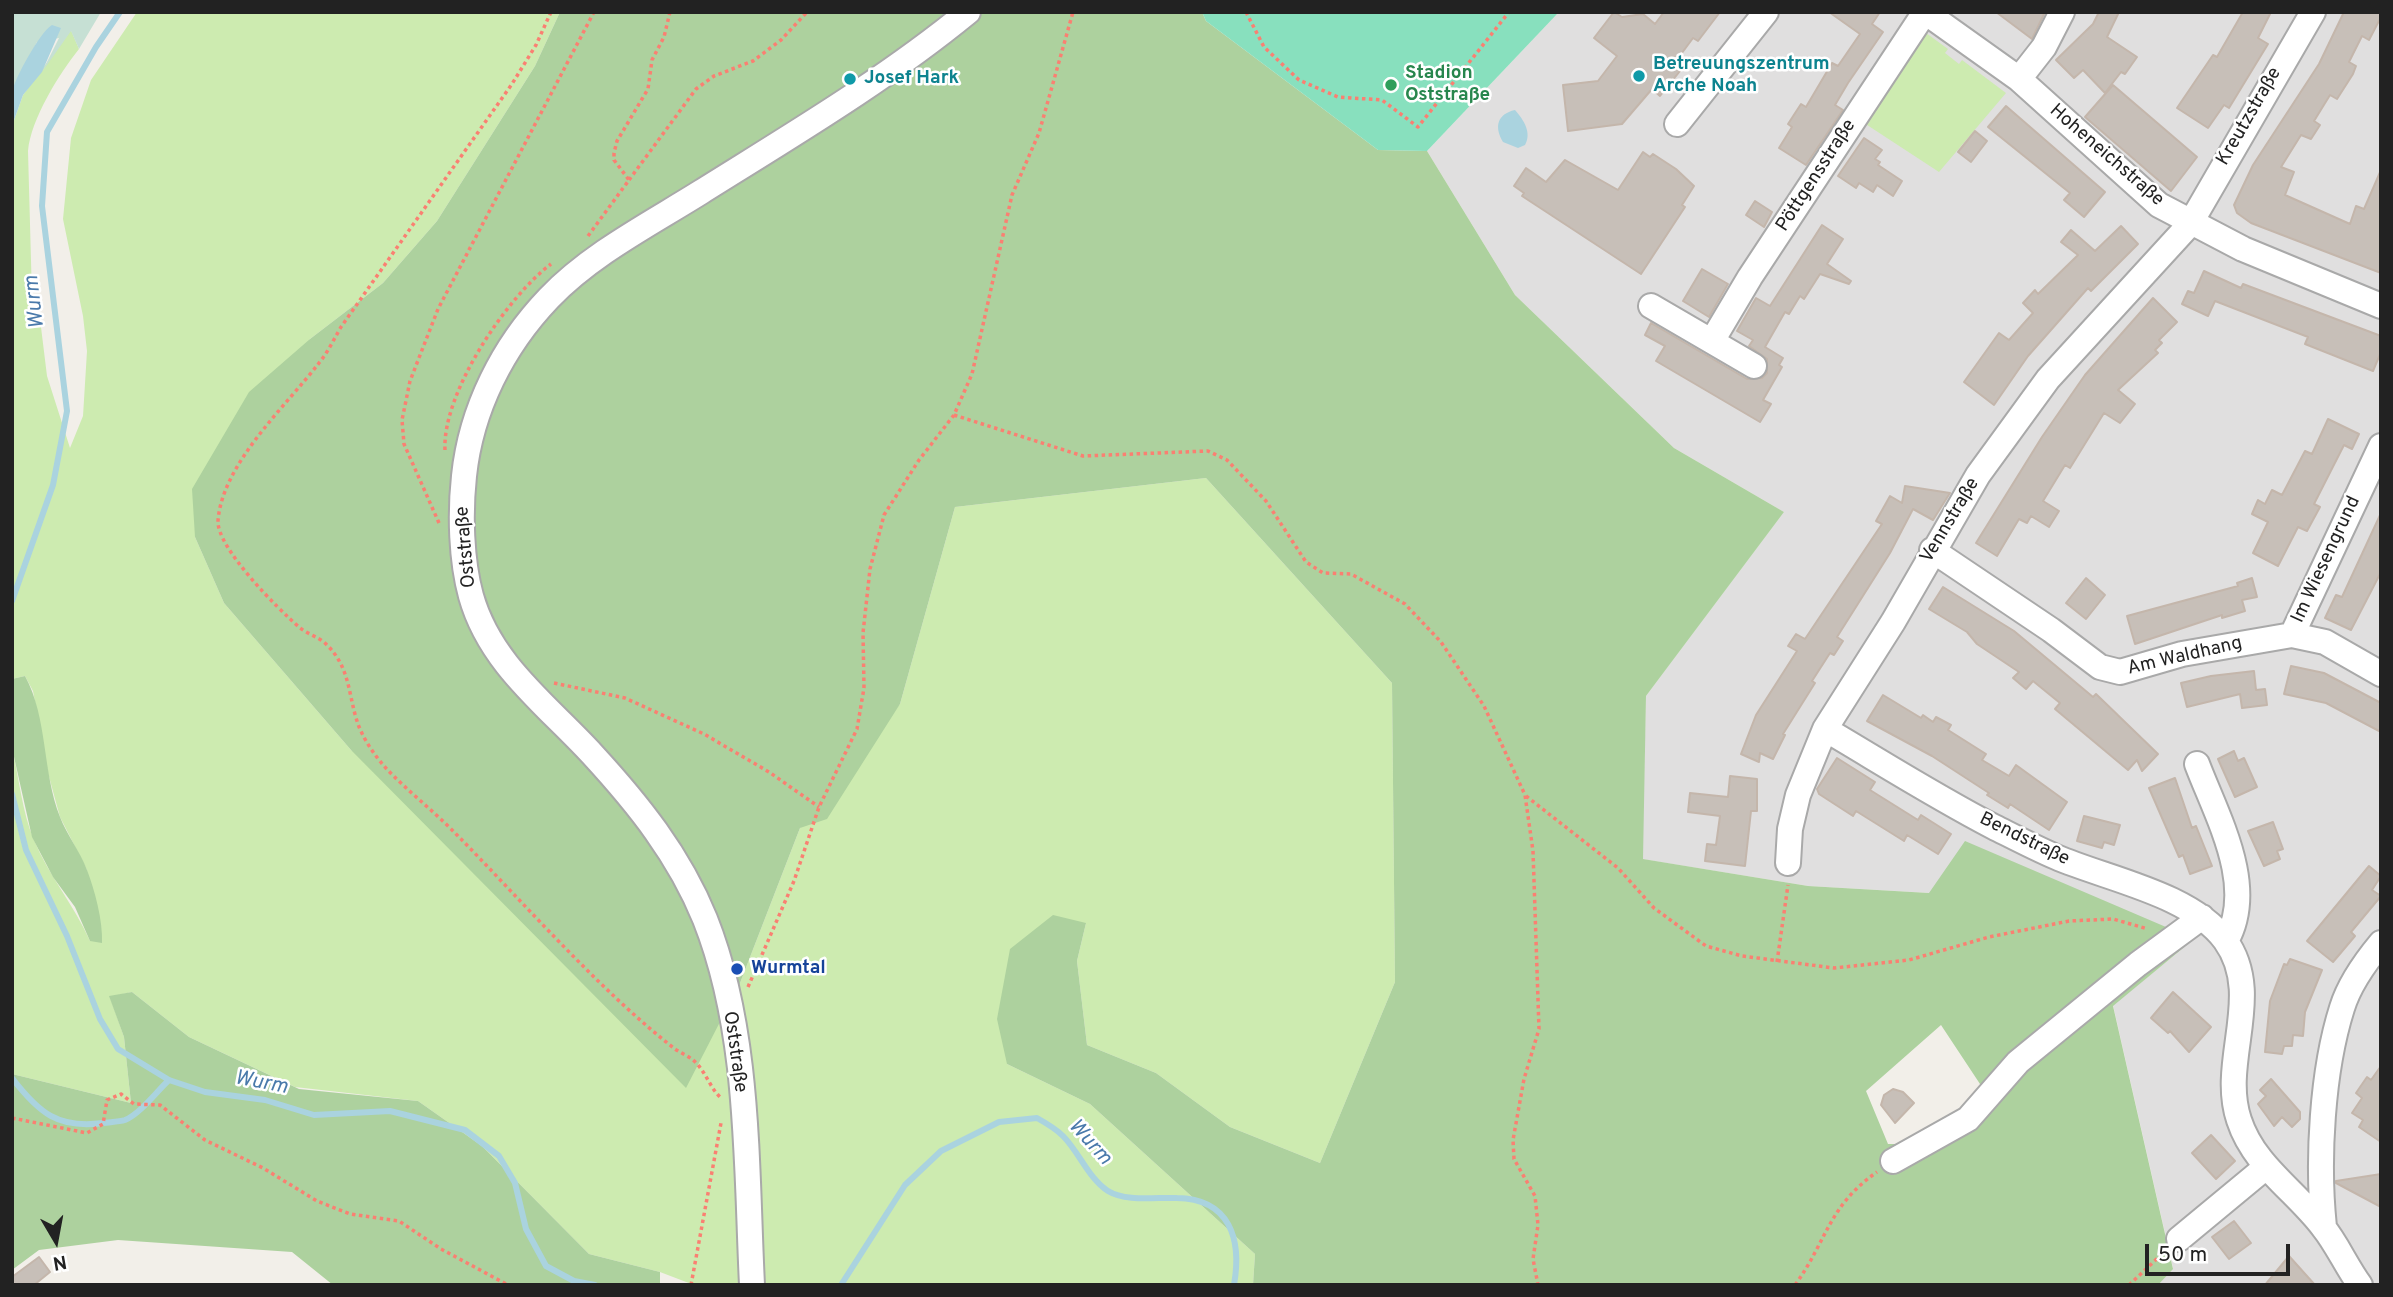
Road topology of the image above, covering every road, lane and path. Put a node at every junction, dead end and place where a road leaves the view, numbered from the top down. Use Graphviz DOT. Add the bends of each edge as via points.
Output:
graph roads {
  1 [pos="551,12"];
  2 [pos="594,12"];
  3 [pos="670,12"];
  4 [pos="807,12"];
  5 [pos="968,12"];
  6 [pos="1073,12"];
  7 [pos="1246,12"];
  8 [pos="1509,12"];
  9 [pos="1766,12"];
  10 [pos="1925,12"];
  11 [pos="2063,12"];
  12 [pos="2313,12"];
  13 [pos="2019,79"];
  14 [pos="1676,124"];
  15 [pos="629,180"];
  16 [pos="2190,224"];
  17 [pos="586,238"];
  18 [pos="1651,306"];
  19 [pos="2381,306"];
  20 [pos="1712,341"];
  21 [pos="1754,366"];
  22 [pos="954,415"];
  23 [pos="2381,446"];
  24 [pos="442,528"];
  25 [pos="1932,550"];
  26 [pos="2292,635"];
  27 [pos="2381,674"];
  28 [pos="521,683"];
  29 [pos="1825,729"];
  30 [pos="2197,764"];
  31 [pos="1525,795"];
  32 [pos="819,807"];
  33 [pos="1788,863"];
  34 [pos="1788,899"];
  35 [pos="2202,917"];
  36 [pos="2172,939"];
  37 [pos="2226,941"];
  38 [pos="2381,943"];
  39 [pos="1777,962"];
  40 [pos="743,998"];
  41 [pos="725,1101"];
  42 [pos="723,1112"];
  43 [pos="12,1118"];
  44 [pos="1893,1161"];
  45 [pos="2266,1167"];
  46 [pos="2324,1227"];
  47 [pos="2179,1238"];
  48 [pos="508,1285"];
  49 [pos="691,1285"];
  50 [pos="752,1285"];
  51 [pos="1538,1285"];
  52 [pos="1795,1285"];
  53 [pos="2129,1285"];
  54 [pos="2360,1285"];
  1 -- 41 [label="path" via="512,84 322,360 272,418 232,477 218,523 223,544 240,567 300,628 326,644 344,670 357,722 383,765 609,989 693,1060"];
  2 -- 24 [label="path" via="438,310 410,381 402,420 404,444"];
  3 -- 15 [label="path" via="652,60 648,89 614,153"];
  4 -- 15 [label="path" via="753,61 714,76 696,89"];
  5 -- 28 [label="street, Oststraße" via="894,68 583,269 551,296 504,356 488,386 466,455 463,527 471,596 494,646"];
  6 -- 22 [label="path" via="1039,133 1013,195 972,374"];
  7 -- 8 [label="path" via="1264,47 1299,80 1338,97 1382,100 1418,127"];
  9 -- 14 [label="street"];
  10 -- 13 [label="street, Hoheneichstraße"];
  10 -- 20 [label="street, Pöttgensstraße"];
  11 -- 13 [label="street"];
  12 -- 16 [label="street, Kreutzstraße"];
  13 -- 16 [label="street, Hoheneichstraße" via="2159,205"];
  15 -- 17 [label="path"];
  16 -- 19 [label="street, Hoheneichstraße"];
  16 -- 25 [label="street, Vennstraße" via="2048,379 1978,475"];
  18 -- 20 [label="street"];
  20 -- 21 [label="street"];
  22 -- 31 [label="path" via="1083,456 1208,451 1227,460 1266,501 1306,562 1323,573 1351,574 1384,591 1405,604 1441,642 1484,706"];
  22 -- 32 [label="path" via="884,515 870,569 863,633 864,688 857,729"];
  23 -- 26 [label="street, Im Wiesengrund"];
  25 -- 26 [label="street, Am Waldhang" via="2100,667 2120,672 2182,654"];
  25 -- 29 [label="street, Vennstraße" via="1894,622"];
  26 -- 27 [label="street, Am Waldhang" via="2325,642"];
  28 -- 32 [label="path" via="545,681 625,698 704,734"];
  28 -- 50 [label="street, Oststraße" via="651,819 704,918 718,959 735,1045"];
  29 -- 33 [label="street, Vennstraße" via="1798,795"];
  29 -- 35 [label="street, Bendstraße" via="1993,826"];
  30 -- 37 [label="street" via="2238,880 2238,909"];
  31 -- 39 [label="path" via="1618,868 1654,908 1706,946"];
  31 -- 51 [label="path" via="1533,851 1539,1029 1513,1140 1514,1159 1535,1196 1538,1225 1533,1259"];
  32 -- 40 [label="path" via="794,881"];
  34 -- 39 [label="path"];
  35 -- 36 [label="street"];
  35 -- 37 [label="street, Bendstraße"];
  36 -- 39 [label="path" via="2113,919 2069,921 1909,960 1833,968"];
  36 -- 44 [label="street" via="2018,1062 1968,1119"];
  37 -- 45 [label="street, Bendstraße" via="2240,974 2243,1015 2232,1092 2239,1121"];
  38 -- 46 [label="street" via="2342,1006 2335,1036 2318,1176"];
  42 -- 49 [label="path"];
  43 -- 48 [label="path" via="87,1133 103,1124 107,1100 114,1095 121,1094 134,1104 160,1105 205,1140 317,1201 350,1214 399,1221"];
  44 -- 52 [label="path" via="1859,1185 1836,1211"];
  45 -- 46 [label="street, Bendstraße"];
  45 -- 47 [label="street"];
  46 -- 54 [label="street, Bendstraße"];
  47 -- 53 [label="path"];
}
